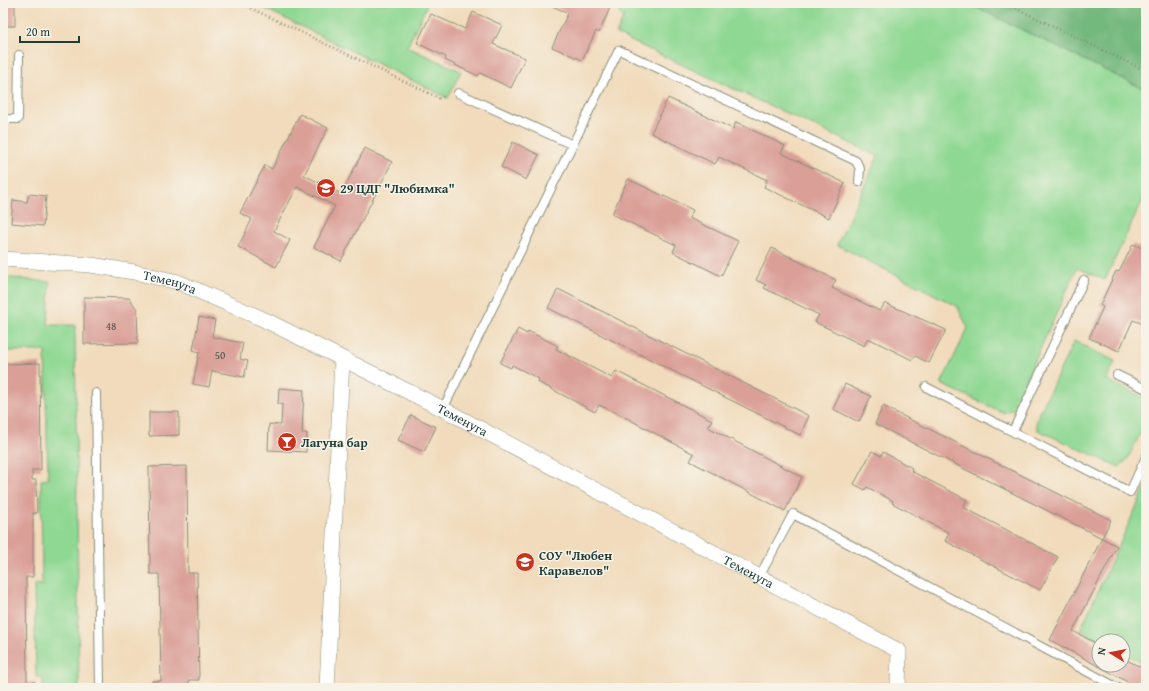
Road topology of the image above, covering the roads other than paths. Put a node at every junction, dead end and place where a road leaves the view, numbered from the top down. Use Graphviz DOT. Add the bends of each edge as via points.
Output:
graph roads {
  1 [pos="19,55"];
  2 [pos="458,93"];
  3 [pos="3,119"];
  4 [pos="573,145"];
  5 [pos="859,182"];
  6 [pos="3,259"];
  7 [pos="1084,280"];
  8 [pos="342,359"];
  9 [pos="1117,375"];
  10 [pos="926,387"];
  11 [pos="1146,389"];
  12 [pos="96,393"];
  13 [pos="444,410"];
  14 [pos="1014,431"];
  15 [pos="1146,457"];
  16 [pos="759,577"];
  17 [pos="100,688"];
  18 [pos="326,688"];
  19 [pos="898,688"];
  20 [pos="1118,688"];
  1 -- 3 [label="lane" via="18,119"];
  2 -- 4 [label="lane"];
  4 -- 5 [label="lane" via="619,50 856,161 860,169"];
  4 -- 13 [label="lane"];
  6 -- 8 [label="street, Теменуга" via="91,265 178,282 265,320"];
  7 -- 14 [label="lane"];
  8 -- 13 [label="street, Теменуга"];
  8 -- 18 [label="street"];
  9 -- 11 [label="lane"];
  10 -- 14 [label="lane"];
  12 -- 17 [label="lane"];
  13 -- 16 [label="street, Теменуга"];
  14 -- 15 [label="lane" via="1130,492"];
  16 -- 19 [label="street, Теменуга" via="898,651"];
  16 -- 20 [label="lane" via="793,514"];
}
